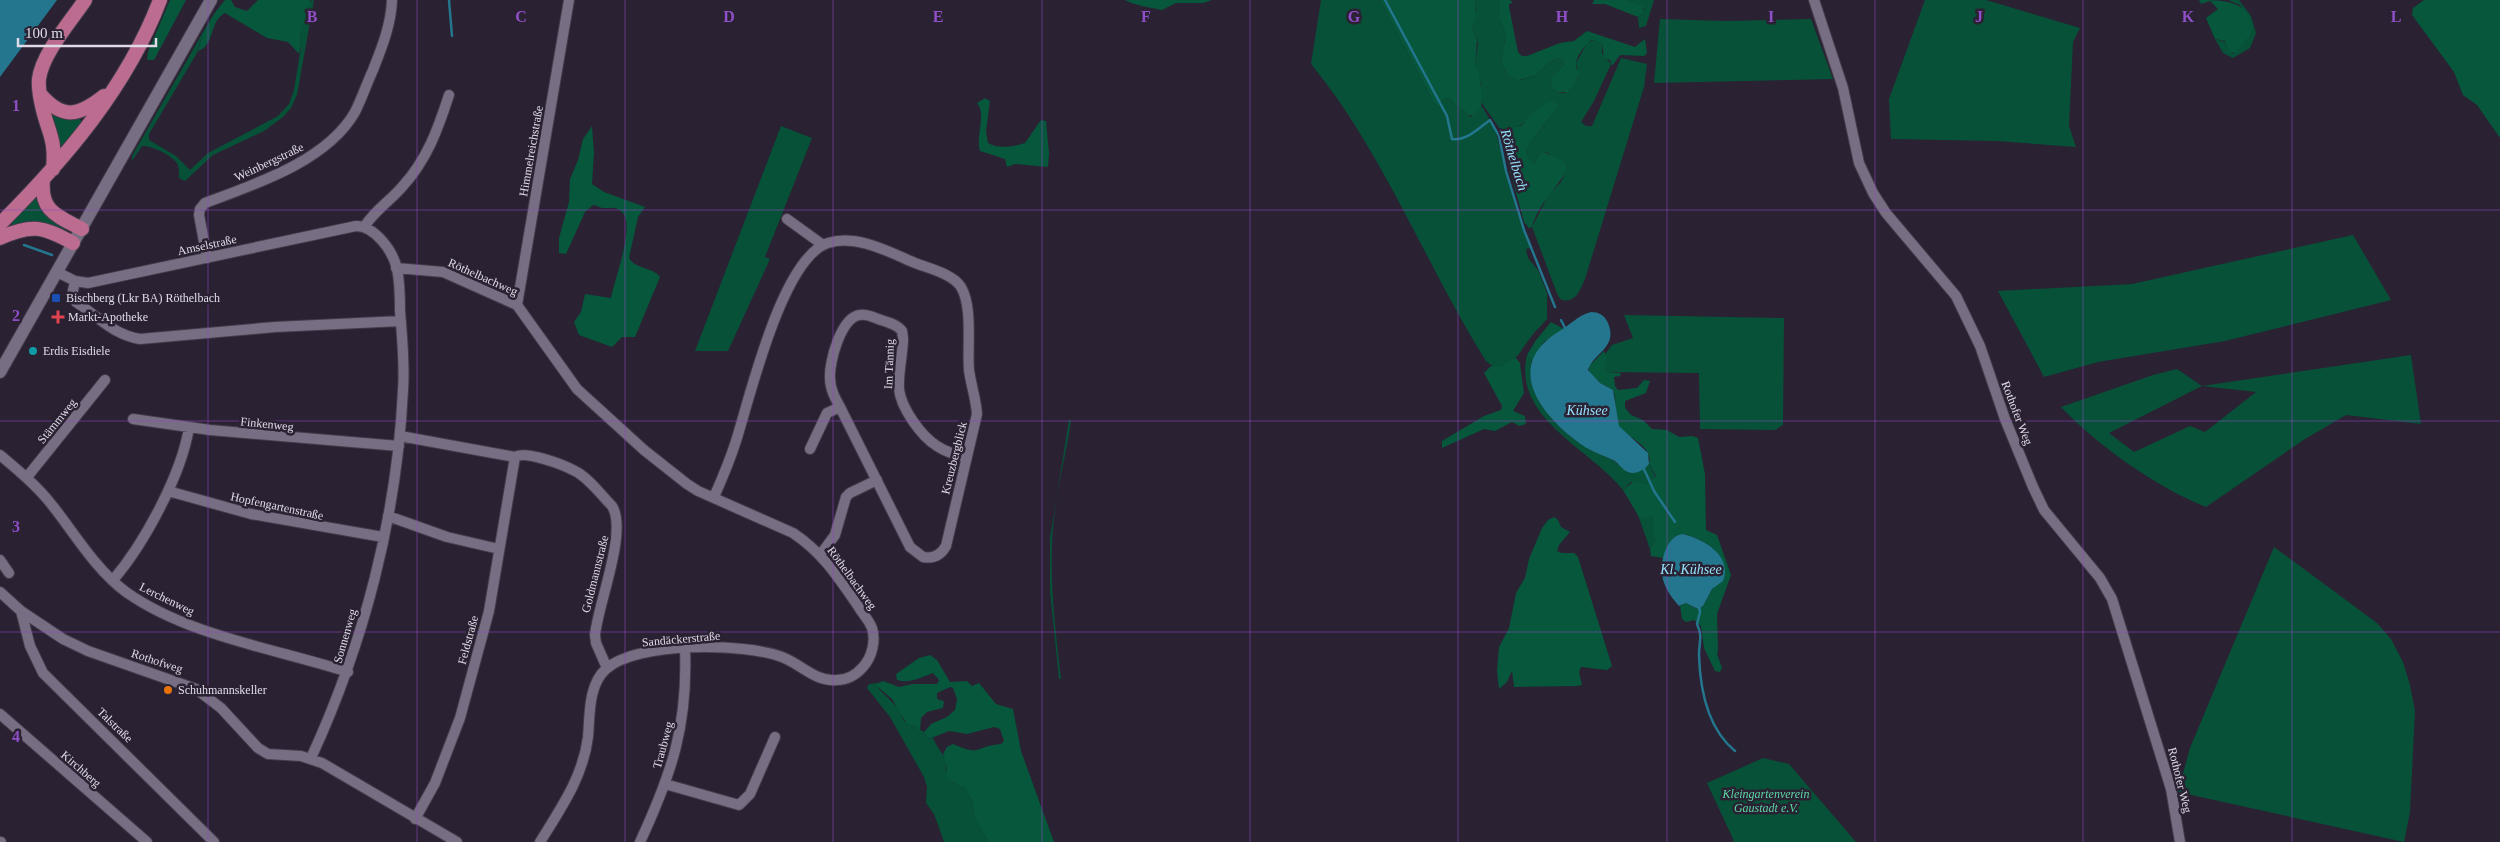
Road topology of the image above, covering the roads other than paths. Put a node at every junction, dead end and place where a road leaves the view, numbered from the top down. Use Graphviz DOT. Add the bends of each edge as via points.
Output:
graph roads {
  1 [pos="85,0"];
  2 [pos="160,0"];
  3 [pos="211,0"];
  4 [pos="392,0"];
  5 [pos="569,0"];
  6 [pos="1814,0"];
  7 [pos="115,87"];
  8 [pos="40,95"];
  9 [pos="449,95"];
  10 [pos="53,169"];
  11 [pos="43,180"];
  12 [pos="787,219"];
  13 [pos="0,224"];
  14 [pos="365,226"];
  15 [pos="82,229"];
  16 [pos="0,238"];
  17 [pos="73,243"];
  18 [pos="823,245"];
  19 [pos="207,258"];
  20 [pos="396,268"];
  21 [pos="57,272"];
  22 [pos="75,281"];
  23 [pos="517,305"];
  24 [pos="401,321"];
  25 [pos="0,372"];
  26 [pos="106,380"];
  27 [pos="840,407"];
  28 [pos="133,419"];
  29 [pos="190,427"];
  30 [pos="400,436"];
  31 [pos="399,446"];
  32 [pos="810,448"];
  33 [pos="0,455"];
  34 [pos="966,456"];
  35 [pos="515,457"];
  36 [pos="27,477"];
  37 [pos="878,480"];
  38 [pos="168,491"];
  39 [pos="714,497"];
  40 [pos="388,516"];
  41 [pos="383,537"];
  42 [pos="499,549"];
  43 [pos="821,554"];
  44 [pos="0,560"];
  45 [pos="9,573"];
  46 [pos="114,580"];
  47 [pos="0,592"];
  48 [pos="21,611"];
  49 [pos="685,649"];
  50 [pos="871,654"];
  51 [pos="607,668"];
  52 [pos="348,672"];
  53 [pos="0,714"];
  54 [pos="775,737"];
  55 [pos="311,758"];
  56 [pos="665,784"];
  57 [pos="415,819"];
  58 [pos="147,842"];
  59 [pos="214,842"];
  60 [pos="457,842"];
  61 [pos="540,842"];
  62 [pos="640,842"];
  63 [pos="2180,842"];
  1 -- 8 [label="main road" via="47,57 39,77"];
  2 -- 7 [label="main road"];
  3 -- 15 [label="street"];
  4 -- 19 [label="street, Weinbergstraße" via="383,46 355,112 316,154 205,203 199,215"];
  5 -- 23 [label="street, Himmelreichstraße"];
  6 -- 63 [label="street, Rothofer Weg" via="1844,88 1859,163 1873,193 1956,296 1980,346 2005,419 2044,510 2100,578 2112,599 2171,789"];
  7 -- 8 [label="main road" via="89,108 76,112 60,112"];
  7 -- 10 [label="main road" via="85,131"];
  8 -- 10 [label="main road" via="53,138"];
  9 -- 14 [label="street" via="427,155 401,189 369,218"];
  10 -- 11 [label="main road"];
  11 -- 13 [label="main road"];
  11 -- 15 [label="main road" via="42,192 47,207"];
  12 -- 18 [label="street"];
  14 -- 19 [label="street, Amselstraße"];
  14 -- 20 [label="street" via="376,234"];
  15 -- 17 [label="street"];
  16 -- 17 [label="main road" via="28,227 41,228"];
  17 -- 21 [label="street"];
  18 -- 34 [label="street, Kreuzbergblick" via="842,240 867,244 942,274 962,288 969,371 976,409"];
  18 -- 39 [label="street" via="813,251 796,275 769,334 735,444"];
  19 -- 22 [label="street, Amselstraße" via="88,283"];
  20 -- 23 [label="street, Röthelbachweg" via="444,272"];
  20 -- 24 [label="street"];
  21 -- 22 [label="street, Amselstraße"];
  21 -- 25 [label="street"];
  22 -- 24 [label="street" via="73,299 114,330 126,337 140,339"];
  23 -- 39 [label="street, Röthelbachweg" via="562,371 590,403 687,484"];
  24 -- 30 [label="street, Sonnenweg" via="404,389"];
  26 -- 36 [label="street, Stämmweg"];
  27 -- 32 [label="street" via="827,413"];
  27 -- 34 [label="street, Im Tännig" via="831,387 830,372 846,324 861,315 893,324 902,331 903,338 899,387 903,403 933,444"];
  27 -- 37 [label="street, Im Tännig"];
  28 -- 29 [label="street, Finkenweg"];
  29 -- 31 [label="street, Finkenweg"];
  29 -- 38 [label="street" via="180,465"];
  30 -- 31 [label="street, Sonnenweg"];
  30 -- 35 [label="street, Goldmannstraße"];
  31 -- 40 [label="street, Sonnenweg"];
  33 -- 36 [label="street, Lerchenweg"];
  34 -- 37 [label="street, Kreuzbergblick" via="946,546 932,557 921,557 910,547"];
  35 -- 42 [label="street, Feldstraße"];
  35 -- 51 [label="street, Goldmannstraße" via="527,454 575,470 616,512 617,539 595,635"];
  36 -- 46 [label="street, Lerchenweg"];
  37 -- 43 [label="street" via="846,497 835,535"];
  38 -- 41 [label="street, Hopfengartenstraße" via="284,521"];
  38 -- 46 [label="street" via="138,546"];
  39 -- 43 [label="street, Röthelbachweg" via="793,533"];
  40 -- 41 [label="street, Sonnenweg"];
  40 -- 42 [label="street"];
  41 -- 52 [label="street, Sonnenweg"];
  42 -- 57 [label="street, Feldstraße" via="489,611 460,718 436,784"];
  43 -- 50 [label="street, Röthelbachweg" via="871,626"];
  44 -- 45 [label="street"];
  46 -- 52 [label="street, Lerchenweg" via="144,603 178,619"];
  47 -- 48 [label="street, Rothofweg"];
  48 -- 55 [label="street, Rothofweg" via="63,639 88,651 196,688 268,754"];
  48 -- 59 [label="street, Talstraße" via="30,646 43,672"];
  49 -- 50 [label="street, Sandäckerstraße" via="760,651 783,658 819,678 837,680 856,674"];
  49 -- 51 [label="street, Sandäckerstraße" via="640,654"];
  49 -- 56 [label="street, Traubweg" via="683,722"];
  51 -- 61 [label="street" via="594,686 588,738 578,778"];
  52 -- 55 [label="street, Sonnenweg"];
  53 -- 58 [label="street, Kirchberg"];
  54 -- 56 [label="street" via="750,794 739,805"];
  55 -- 57 [label="street, Rothofweg"];
  56 -- 62 [label="street, Traubweg"];
  57 -- 60 [label="street, Rothofweg"];
}
